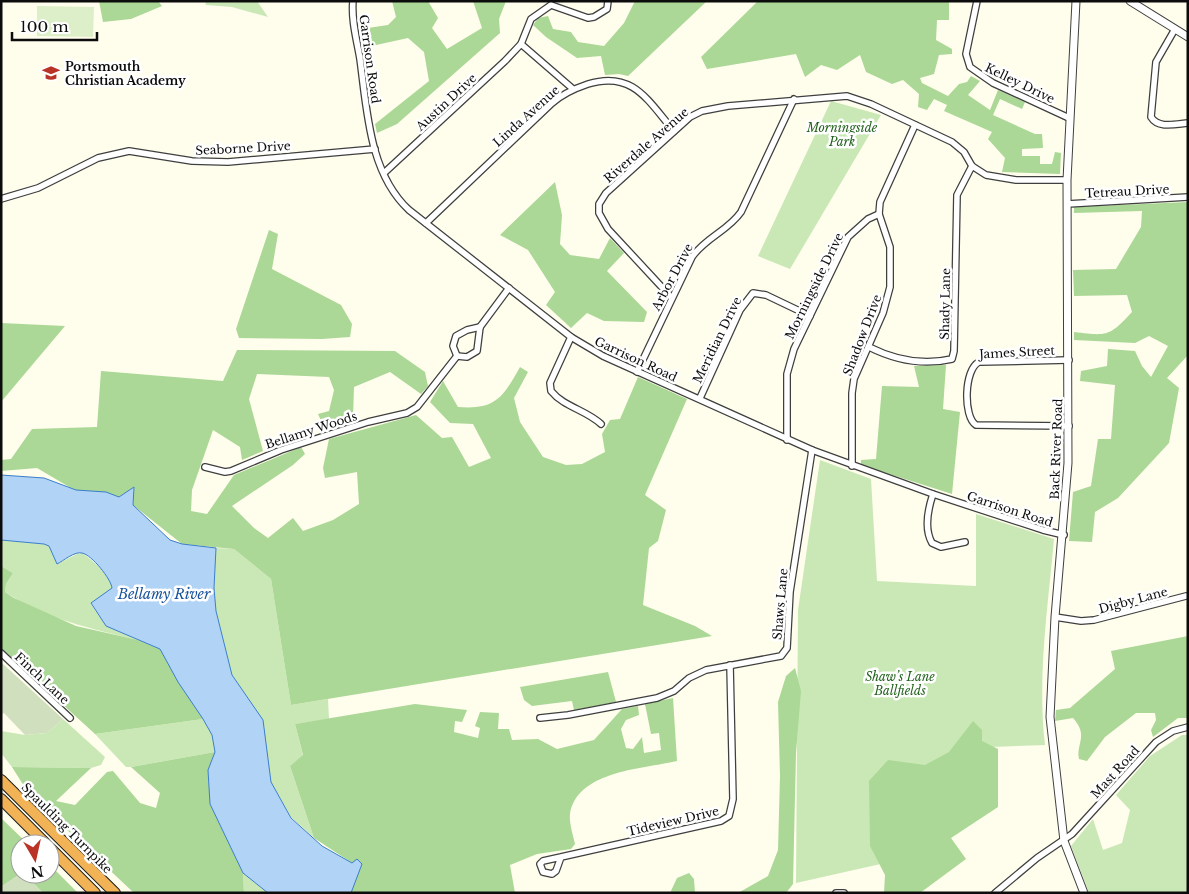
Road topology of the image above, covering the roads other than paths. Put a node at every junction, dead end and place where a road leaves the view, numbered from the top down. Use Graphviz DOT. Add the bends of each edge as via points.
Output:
graph roads {
  1 [pos="353,1"];
  2 [pos="608,1"];
  3 [pos="977,1"];
  4 [pos="1076,1"];
  5 [pos="1130,1"];
  6 [pos="551,3"];
  7 [pos="1175,29"];
  8 [pos="1188,37"];
  9 [pos="521,44"];
  10 [pos="573,89"];
  11 [pos="794,99"];
  12 [pos="1068,118"];
  13 [pos="1188,123"];
  14 [pos="915,125"];
  15 [pos="674,131"];
  16 [pos="375,149"];
  17 [pos="972,166"];
  18 [pos="384,173"];
  19 [pos="1067,180"];
  20 [pos="1188,197"];
  21 [pos="1,198"];
  22 [pos="1067,204"];
  23 [pos="879,214"];
  24 [pos="426,223"];
  25 [pos="509,288"];
  26 [pos="671,297"];
  27 [pos="810,316"];
  28 [pos="480,326"];
  29 [pos="571,336"];
  30 [pos="869,347"];
  31 [pos="457,356"];
  32 [pos="1069,360"];
  33 [pos="637,372"];
  34 [pos="700,398"];
  35 [pos="601,424"];
  36 [pos="1069,426"];
  37 [pos="787,440"];
  38 [pos="812,450"];
  39 [pos="205,466"];
  40 [pos="852,466"];
  41 [pos="933,494"];
  42 [pos="1064,535"];
  43 [pos="965,542"];
  44 [pos="1187,595"];
  45 [pos="1055,617"];
  46 [pos="1,653"];
  47 [pos="730,665"];
  48 [pos="70,718"];
  49 [pos="540,718"];
  50 [pos="1188,727"];
  51 [pos="1,780"];
  52 [pos="1,799"];
  53 [pos="36,834"];
  54 [pos="1064,840"];
  55 [pos="561,857"];
  56 [pos="60,858"];
  57 [pos="95,893"];
  58 [pos="115,893"];
  59 [pos="836,893"];
  60 [pos="844,893"];
  61 [pos="995,893"];
  62 [pos="1084,893"];
  1 -- 16 [label="street, Garrison Road"];
  2 -- 6 [label="street" via="607,9 588,18"];
  3 -- 12 [label="street, Kelley Drive" via="966,54 970,67 993,83"];
  4 -- 12 [label="street, Back River Road"];
  5 -- 7 [label="street"];
  6 -- 9 [label="street" via="531,19"];
  7 -- 8 [label="street"];
  7 -- 13 [label="street" via="1156,62 1151,118 1163,125"];
  9 -- 10 [label="street"];
  9 -- 18 [label="street, Austin Drive"];
  10 -- 15 [label="street, Linda Avenue" via="600,80 620,80 637,91"];
  10 -- 24 [label="street, Linda Avenue" via="556,99"];
  11 -- 14 [label="street, Riverdale Avenue" via="847,96 866,101"];
  11 -- 15 [label="street, Riverdale Avenue" via="715,107 702,111"];
  11 -- 26 [label="street, Arbor Drive" via="741,212 733,223 700,246"];
  12 -- 19 [label="street, Back River Road"];
  14 -- 17 [label="street" via="960,146"];
  14 -- 23 [label="street" via="885,189"];
  15 -- 26 [label="street, Riverdale Avenue" via="606,193 598,213 608,229"];
  16 -- 18 [label="street, Garrison Road"];
  16 -- 21 [label="street, Seaborne Drive" via="228,162 192,161 129,151 98,158 38,188"];
  17 -- 19 [label="street" via="986,175 1002,179"];
  17 -- 30 [label="street, Shady Lane" via="957,195 952,359 912,362"];
  18 -- 24 [label="street, Garrison Road" via="397,198"];
  19 -- 22 [label="street, Back River Road"];
  20 -- 22 [label="street, Tetreau Drive"];
  22 -- 32 [label="street, Back River Road"];
  23 -- 27 [label="street, Morningside Drive" via="848,237"];
  23 -- 30 [label="street, Shadow Drive" via="890,247 890,287 888,301"];
  24 -- 25 [label="street, Garrison Road"];
  25 -- 28 [label="street"];
  25 -- 29 [label="street, Garrison Road"];
  26 -- 33 [label="street, Arbor Drive"];
  27 -- 34 [label="street, Meridian Drive" via="766,295 753,293 740,310"];
  27 -- 37 [label="street, Morningside Drive" via="788,368"];
  28 -- 31 [label="street" via="477,351 467,357"];
  28 -- 31 [label="street" via="456,336 453,346"];
  29 -- 33 [label="street, Garrison Road" via="591,350"];
  29 -- 35 [label="street" via="550,383 550,391"];
  30 -- 40 [label="street, Shadow Drive" via="854,380 852,393"];
  31 -- 39 [label="street, Bellamy Woods" via="422,401 407,413 281,450 231,471"];
  32 -- 36 [label="street, Back River Road"];
  32 -- 36 [label="street, James Street" via="978,362 969,372 968,403 969,418 976,425"];
  33 -- 34 [label="street, Garrison Road"];
  34 -- 37 [label="street, Garrison Road"];
  36 -- 42 [label="street, Back River Road"];
  37 -- 38 [label="street, Garrison Road"];
  38 -- 40 [label="street, Garrison Road"];
  38 -- 47 [label="street, Shaws Lane" via="790,592 785,652 776,658"];
  40 -- 41 [label="street, Garrison Road"];
  41 -- 42 [label="street, Garrison Road"];
  41 -- 43 [label="street" via="928,514 928,534 932,543 941,547"];
  42 -- 45 [label="street, Back River Road"];
  44 -- 45 [label="street, Digby Lane" via="1094,620"];
  45 -- 54 [label="street, Back River Road" via="1050,730"];
  46 -- 48 [label="street, Finch Lane"];
  47 -- 49 [label="street, Shaws Lane" via="697,673 674,691 657,698"];
  47 -- 55 [label="street, Tideview Drive" via="732,799 729,816 721,821"];
  50 -- 54 [label="street, Mast Road" via="1173,731 1156,742"];
  51 -- 58 [label="highway, Spaulding Turnpike"];
  52 -- 53 [label="highway"];
  54 -- 61 [label="street, Mast Road"];
  54 -- 62 [label="street, Back River Road"];
  56 -- 57 [label="highway, Spaulding Turnpike"];
  59 -- 60 [label="street"];
}
